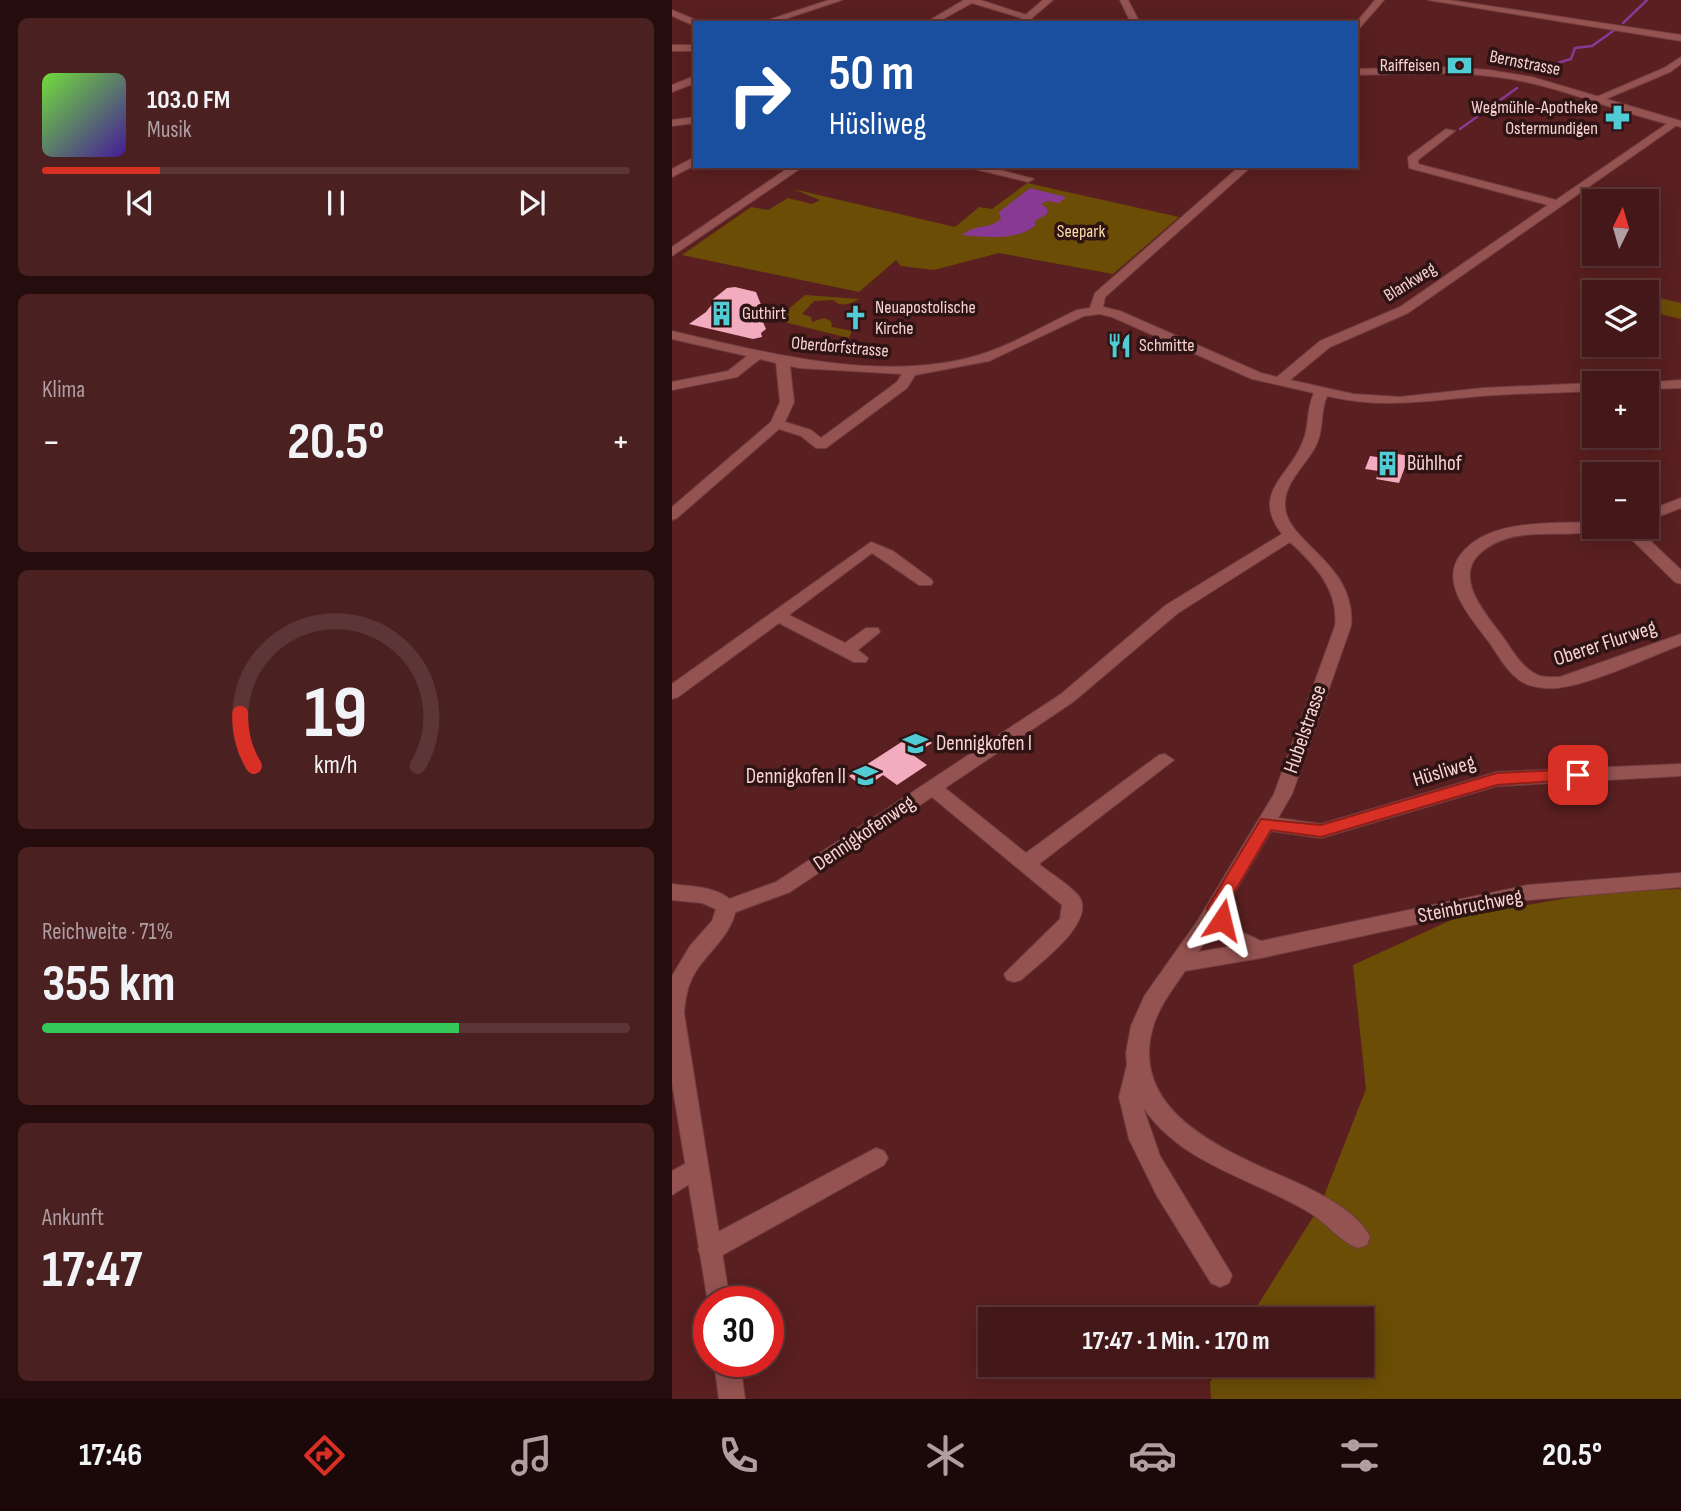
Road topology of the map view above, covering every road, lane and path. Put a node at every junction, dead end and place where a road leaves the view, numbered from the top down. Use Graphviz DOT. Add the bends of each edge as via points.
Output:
graph roads {
  1 [pos="838,0"];
  2 [pos="971,0"];
  3 [pos="1049,0"];
  4 [pos="1124,0"];
  5 [pos="1380,0"];
  6 [pos="1432,0"];
  7 [pos="672,13"];
  8 [pos="1024,20"];
  9 [pos="770,21"];
  10 [pos="933,21"];
  11 [pos="1135,21"];
  12 [pos="693,22"];
  13 [pos="1358,27"];
  14 [pos="1681,38"];
  15 [pos="672,48"];
  16 [pos="693,48"];
  17 [pos="1681,60"];
  18 [pos="1358,72"];
  19 [pos="693,80"];
  20 [pos="672,89"];
  21 [pos="1597,99"];
  22 [pos="693,120"];
  23 [pos="672,122"];
  24 [pos="1678,124"];
  25 [pos="1450,131"];
  26 [pos="693,161"];
  27 [pos="796,168"];
  28 [pos="976,168"];
  29 [pos="1245,168"];
  30 [pos="672,174"];
  31 [pos="1028,179"];
  32 [pos="1557,204"];
  33 [pos="672,252"];
  34 [pos="1096,310"];
  35 [pos="672,335"];
  36 [pos="755,356"];
  37 [pos="783,362"];
  38 [pos="911,372"];
  39 [pos="1279,382"];
  40 [pos="1681,384"];
  41 [pos="1659,385"];
  42 [pos="672,386"];
  43 [pos="1582,388"];
  44 [pos="1322,392"];
  45 [pos="777,424"];
  46 [pos="1681,503"];
  47 [pos="1659,511"];
  48 [pos="672,515"];
  49 [pos="1582,528"];
  50 [pos="1289,536"];
  51 [pos="1639,539"];
  52 [pos="1681,579"];
  53 [pos="925,582"];
  54 [pos="778,615"];
  55 [pos="872,632"];
  56 [pos="1681,639"];
  57 [pos="672,692"];
  58 [pos="1166,761"];
  59 [pos="1681,770"];
  60 [pos="932,787"];
  61 [pos="1267,823"];
  62 [pos="1025,864"];
  63 [pos="1681,880"];
  64 [pos="672,892"];
  65 [pos="725,908"];
  66 [pos="1216,908"];
  67 [pos="1261,950"];
  68 [pos="1179,964"];
  69 [pos="1014,974"];
  70 [pos="1138,1065"];
  71 [pos="876,1157"];
  72 [pos="696,1168"];
  73 [pos="672,1184"];
  74 [pos="1358,1237"];
  75 [pos="710,1249"];
  76 [pos="1220,1275"];
  77 [pos="716,1286"];
  78 [pos="729,1377"];
  79 [pos="732,1399"];
  1 -- 9 [label="street"];
  2 -- 8 [label="street"];
  2 -- 10 [label="street"];
  3 -- 8 [label="street"];
  4 -- 11 [label="street"];
  5 -- 13 [label="street"];
  6 -- 14 [label="street"];
  7 -- 12 [label="street"];
  15 -- 16 [label="street"];
  17 -- 21 [label="street"];
  18 -- 21 [label="street, Bernstrasse" via="1484,72 1537,81"];
  19 -- 20 [label="street"];
  21 -- 24 [label="street, Bernstrasse"];
  22 -- 23 [label="street"];
  24 -- 32 [label="street, Blankweg"];
  25 -- 32 [label="street" via="1412,159 1413,166"];
  26 -- 30 [label="street"];
  27 -- 33 [label="street"];
  28 -- 31 [label="street"];
  29 -- 34 [label="street" via="1102,292"];
  32 -- 39 [label="street, Blankweg" via="1405,310 1325,344"];
  34 -- 38 [label="street, Oberdorfstrasse" via="1077,314 970,363"];
  34 -- 39 [label="street"];
  35 -- 36 [label="street, Oberdorfstrasse"];
  36 -- 37 [label="street, Oberdorfstrasse"];
  36 -- 42 [label="street" via="732,374"];
  37 -- 38 [label="street, Oberdorfstrasse"];
  37 -- 45 [label="street" via="787,402"];
  38 -- 45 [label="street" via="902,385 821,445 806,433"];
  39 -- 44 [label="street"];
  40 -- 41 [label="street"];
  43 -- 44 [label="street" via="1413,401 1377,401"];
  44 -- 50 [label="street" via="1312,412 1312,438 1277,499"];
  45 -- 48 [label="street"];
  46 -- 47 [label="street"];
  49 -- 56 [label="street, Oberer Flurweg" via="1496,536 1476,547 1462,565 1463,593 1515,666 1530,679 1562,682"];
  50 -- 60 [label="street, Dennigkofenweg" via="1172,610 1067,698"];
  50 -- 61 [label="street, Hubelstrasse" via="1315,556 1341,596 1346,615 1283,794"];
  51 -- 52 [label="street"];
  53 -- 54 [label="street" via="872,547"];
  54 -- 55 [label="street" via="853,654"];
  54 -- 57 [label="street"];
  58 -- 62 [label="street"];
  59 -- 61 [label="street, Hüsliweg" via="1497,779 1321,831"];
  60 -- 62 [label="street"];
  60 -- 65 [label="street, Dennigkofenweg" via="783,887"];
  61 -- 66 [label="street, Hubelstrasse"];
  62 -- 69 [label="street" via="1071,901 1073,911 1069,923"];
  63 -- 67 [label="street, Steinbruchweg" via="1604,883 1509,896"];
  64 -- 65 [label="street" via="712,896"];
  65 -- 72 [label="street" via="723,924 681,979 673,1009"];
  66 -- 67 [label="street" via="1235,938"];
  66 -- 68 [label="street, Hubelstrasse"];
  67 -- 68 [label="street, Steinbruchweg"];
  68 -- 70 [label="street, Hubelstrasse" via="1145,1017"];
  70 -- 74 [label="street, Hubelstrasse" via="1155,1109 1179,1132 1320,1206"];
  70 -- 76 [label="street, Hubelstrasse" via="1130,1095 1137,1129 1177,1210"];
  71 -- 75 [label="street"];
  72 -- 73 [label="street"];
  72 -- 75 [label="street"];
  75 -- 77 [label="street"];
  78 -- 79 [label="street"];
}
